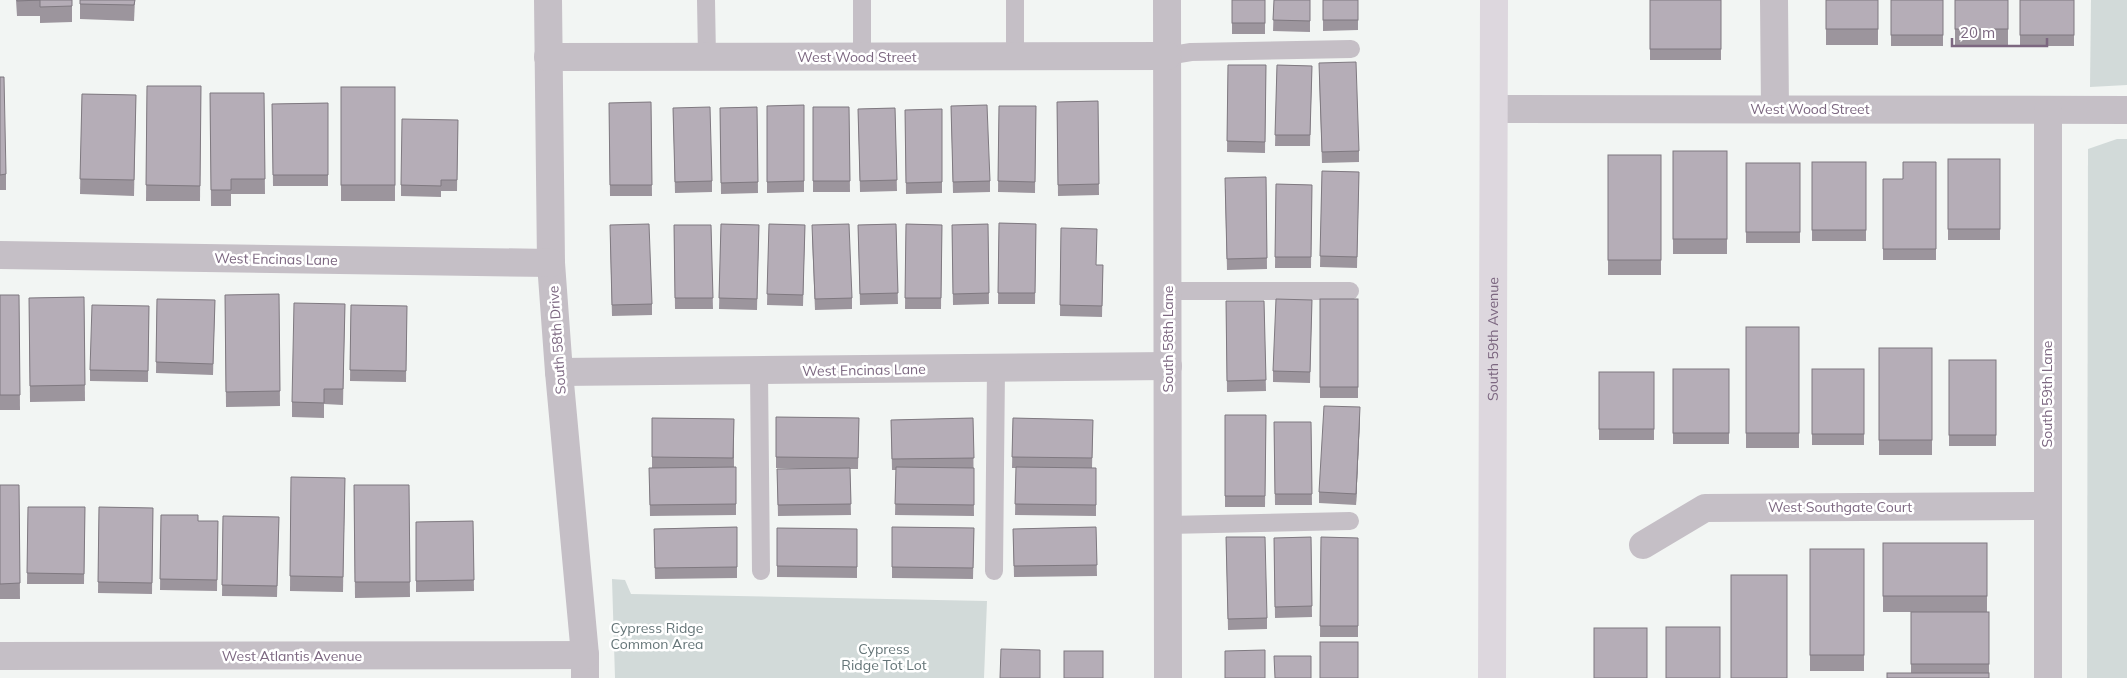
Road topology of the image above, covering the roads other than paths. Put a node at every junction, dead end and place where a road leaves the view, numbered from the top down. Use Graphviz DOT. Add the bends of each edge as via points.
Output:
graph roads {
  1 [pos="548,0"];
  2 [pos="706,0"];
  3 [pos="862,0"];
  4 [pos="1015,0"];
  5 [pos="1167,0"];
  6 [pos="1494,0"];
  7 [pos="1774,0"];
  8 [pos="1351,49"];
  9 [pos="1167,56"];
  10 [pos="548,57"];
  11 [pos="707,57"];
  12 [pos="1015,57"];
  13 [pos="862,58"];
  14 [pos="1494,109"];
  15 [pos="1775,109"];
  16 [pos="2048,110"];
  17 [pos="2127,110"];
  18 [pos="0,255"];
  19 [pos="552,263"];
  20 [pos="1168,291"];
  21 [pos="1350,291"];
  22 [pos="1168,366"];
  23 [pos="996,368"];
  24 [pos="760,370"];
  25 [pos="559,372"];
  26 [pos="2047,506"];
  27 [pos="1350,521"];
  28 [pos="1168,525"];
  29 [pos="1643,545"];
  30 [pos="761,571"];
  31 [pos="994,571"];
  32 [pos="0,656"];
  33 [pos="585,667"];
  34 [pos="1168,678"];
  35 [pos="1492,678"];
  36 [pos="2048,678"];
  1 -- 10 [label="street, South 58th Drive"];
  2 -- 11 [label="lane"];
  3 -- 13 [label="lane"];
  4 -- 12 [label="lane"];
  5 -- 9 [label="street, South 58th Lane"];
  6 -- 14 [label="main road, South 59th Avenue"];
  7 -- 15 [label="street"];
  8 -- 9 [label="lane" via="1191,52"];
  9 -- 12 [label="street, West Wood Street"];
  9 -- 20 [label="street, South 58th Lane"];
  10 -- 11 [label="street, West Wood Street"];
  10 -- 19 [label="street, South 58th Drive"];
  11 -- 13 [label="street, West Wood Street"];
  12 -- 13 [label="street, West Wood Street"];
  14 -- 15 [label="street, West Wood Street"];
  14 -- 35 [label="main road, South 59th Avenue"];
  15 -- 16 [label="street, West Wood Street"];
  16 -- 17 [label="street, West Wood Street"];
  16 -- 26 [label="street, South 59th Lane"];
  18 -- 19 [label="street, West Encinas Lane"];
  19 -- 25 [label="street, South 58th Drive"];
  20 -- 21 [label="lane"];
  20 -- 22 [label="street, South 58th Lane"];
  22 -- 23 [label="street, West Encinas Lane"];
  22 -- 28 [label="street, South 58th Lane"];
  23 -- 24 [label="street, West Encinas Lane"];
  23 -- 31 [label="lane"];
  24 -- 25 [label="street, West Encinas Lane"];
  24 -- 30 [label="lane"];
  25 -- 33 [label="street, South 58th Drive"];
  26 -- 29 [label="street, West Southgate Court" via="1706,508"];
  26 -- 36 [label="street, South 59th Lane"];
  27 -- 28 [label="lane"];
  28 -- 34 [label="street, South 58th Lane"];
  32 -- 33 [label="street, West Atlantis Avenue"];
}
